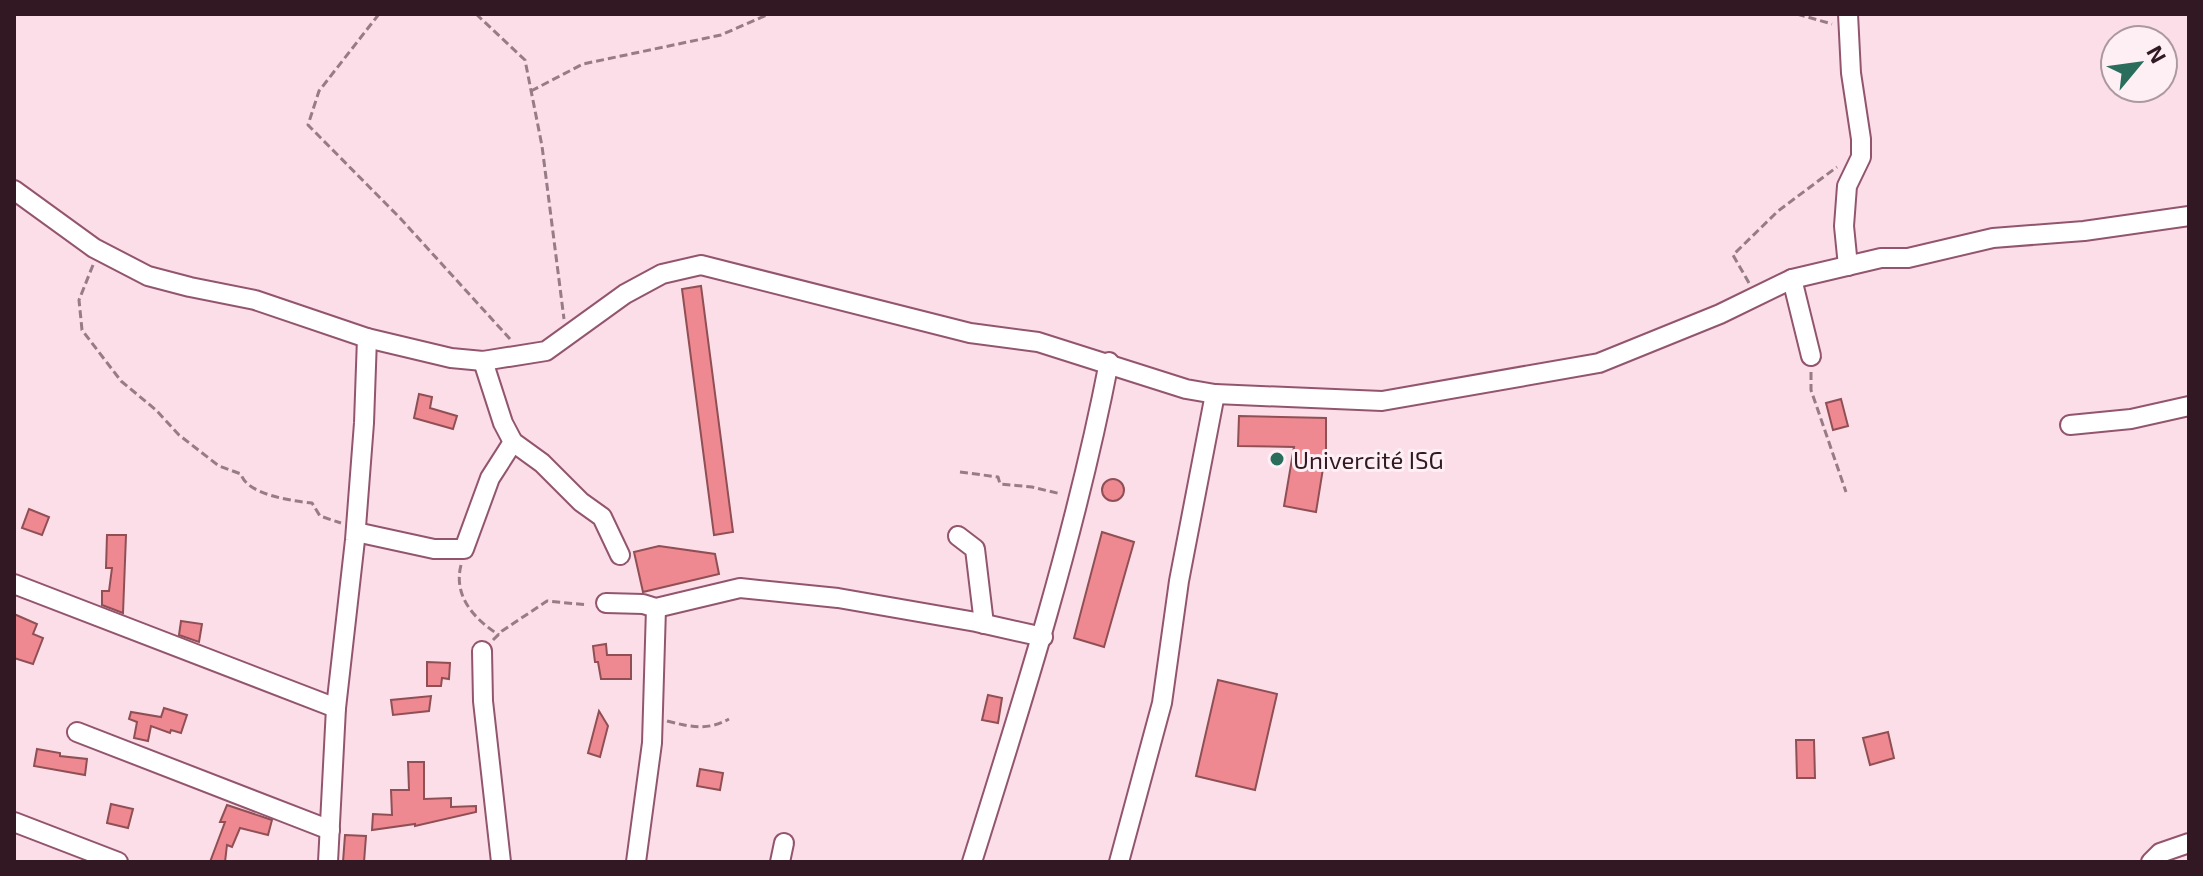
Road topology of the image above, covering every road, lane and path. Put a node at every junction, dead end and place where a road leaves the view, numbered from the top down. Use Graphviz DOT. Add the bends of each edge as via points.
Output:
graph roads {
  1 [pos="379,14"];
  2 [pos="476,14"];
  3 [pos="769,14"];
  4 [pos="1797,14"];
  5 [pos="1848,20"];
  6 [pos="531,91"];
  7 [pos="1861,157"];
  8 [pos="15,193"];
  9 [pos="2189,216"];
  10 [pos="99,251"];
  11 [pos="1848,266"];
  12 [pos="1792,279"];
  13 [pos="1757,297"];
  14 [pos="566,335"];
  15 [pos="367,338"];
  16 [pos="525,356"];
  17 [pos="1811,356"];
  18 [pos="483,361"];
  19 [pos="1109,362"];
  20 [pos="1215,394"];
  21 [pos="2189,406"];
  22 [pos="2070,425"];
  23 [pos="513,442"];
  24 [pos="960,472"];
  25 [pos="1846,492"];
  26 [pos="1077,498"];
  27 [pos="356,529"];
  28 [pos="958,536"];
  29 [pos="464,549"];
  30 [pos="620,555"];
  31 [pos="14,584"];
  32 [pos="606,603"];
  33 [pos="656,608"];
  34 [pos="984,624"];
  35 [pos="499,635"];
  36 [pos="1043,637"];
  37 [pos="482,651"];
  38 [pos="336,708"];
  39 [pos="652,716"];
  40 [pos="729,719"];
  41 [pos="77,732"];
  42 [pos="14,822"];
  43 [pos="330,830"];
  44 [pos="784,843"];
  45 [pos="2189,843"];
  46 [pos="118,862"];
  47 [pos="328,862"];
  48 [pos="501,862"];
  49 [pos="636,862"];
  50 [pos="780,862"];
  51 [pos="972,862"];
  52 [pos="1119,862"];
  53 [pos="2151,862"];
  1 -- 16 [label="path" via="319,91 308,125"];
  2 -- 6 [label="path" via="525,60"];
  3 -- 6 [label="path" via="721,35 583,64"];
  4 -- 5 [label="path"];
  5 -- 7 [label="street"];
  6 -- 14 [label="path"];
  7 -- 11 [label="street" via="1847,186"];
  7 -- 13 [label="path" via="1837,167 1778,211 1733,255"];
  8 -- 10 [label="street"];
  9 -- 11 [label="street" via="1993,238"];
  10 -- 15 [label="street" via="148,276 255,300"];
  10 -- 27 [label="path" via="79,300 82,330 121,381 195,448 241,474 256,491 312,503 320,516"];
  11 -- 12 [label="street"];
  12 -- 13 [label="street"];
  12 -- 17 [label="street"];
  13 -- 20 [label="street" via="1584,366 1382,401"];
  14 -- 16 [label="street" via="546,351"];
  14 -- 19 [label="street" via="662,274 701,265"];
  15 -- 18 [label="street"];
  15 -- 27 [label="street"];
  16 -- 18 [label="street"];
  17 -- 25 [label="path" via="1811,390"];
  18 -- 23 [label="street"];
  19 -- 20 [label="street"];
  19 -- 26 [label="street"];
  20 -- 52 [label="street" via="1162,703"];
  21 -- 22 [label="street"];
  23 -- 29 [label="street" via="490,478"];
  23 -- 30 [label="street" via="602,517"];
  24 -- 26 [label="path"];
  26 -- 36 [label="street"];
  27 -- 29 [label="street" via="434,549"];
  27 -- 38 [label="street"];
  28 -- 34 [label="street" via="975,549"];
  29 -- 35 [label="path" via="457,577 464,601 479,622"];
  31 -- 38 [label="street"];
  32 -- 33 [label="street"];
  32 -- 35 [label="path" via="547,601"];
  33 -- 34 [label="street" via="740,588 838,598"];
  33 -- 39 [label="street"];
  34 -- 36 [label="street"];
  35 -- 37 [label="path"];
  36 -- 51 [label="street"];
  37 -- 48 [label="street"];
  38 -- 43 [label="street"];
  39 -- 40 [label="path" via="702,728"];
  39 -- 49 [label="street"];
  41 -- 43 [label="street"];
  42 -- 46 [label="street"];
  43 -- 47 [label="street"];
  44 -- 50 [label="street"];
  45 -- 53 [label="street" via="2160,853"];
}
